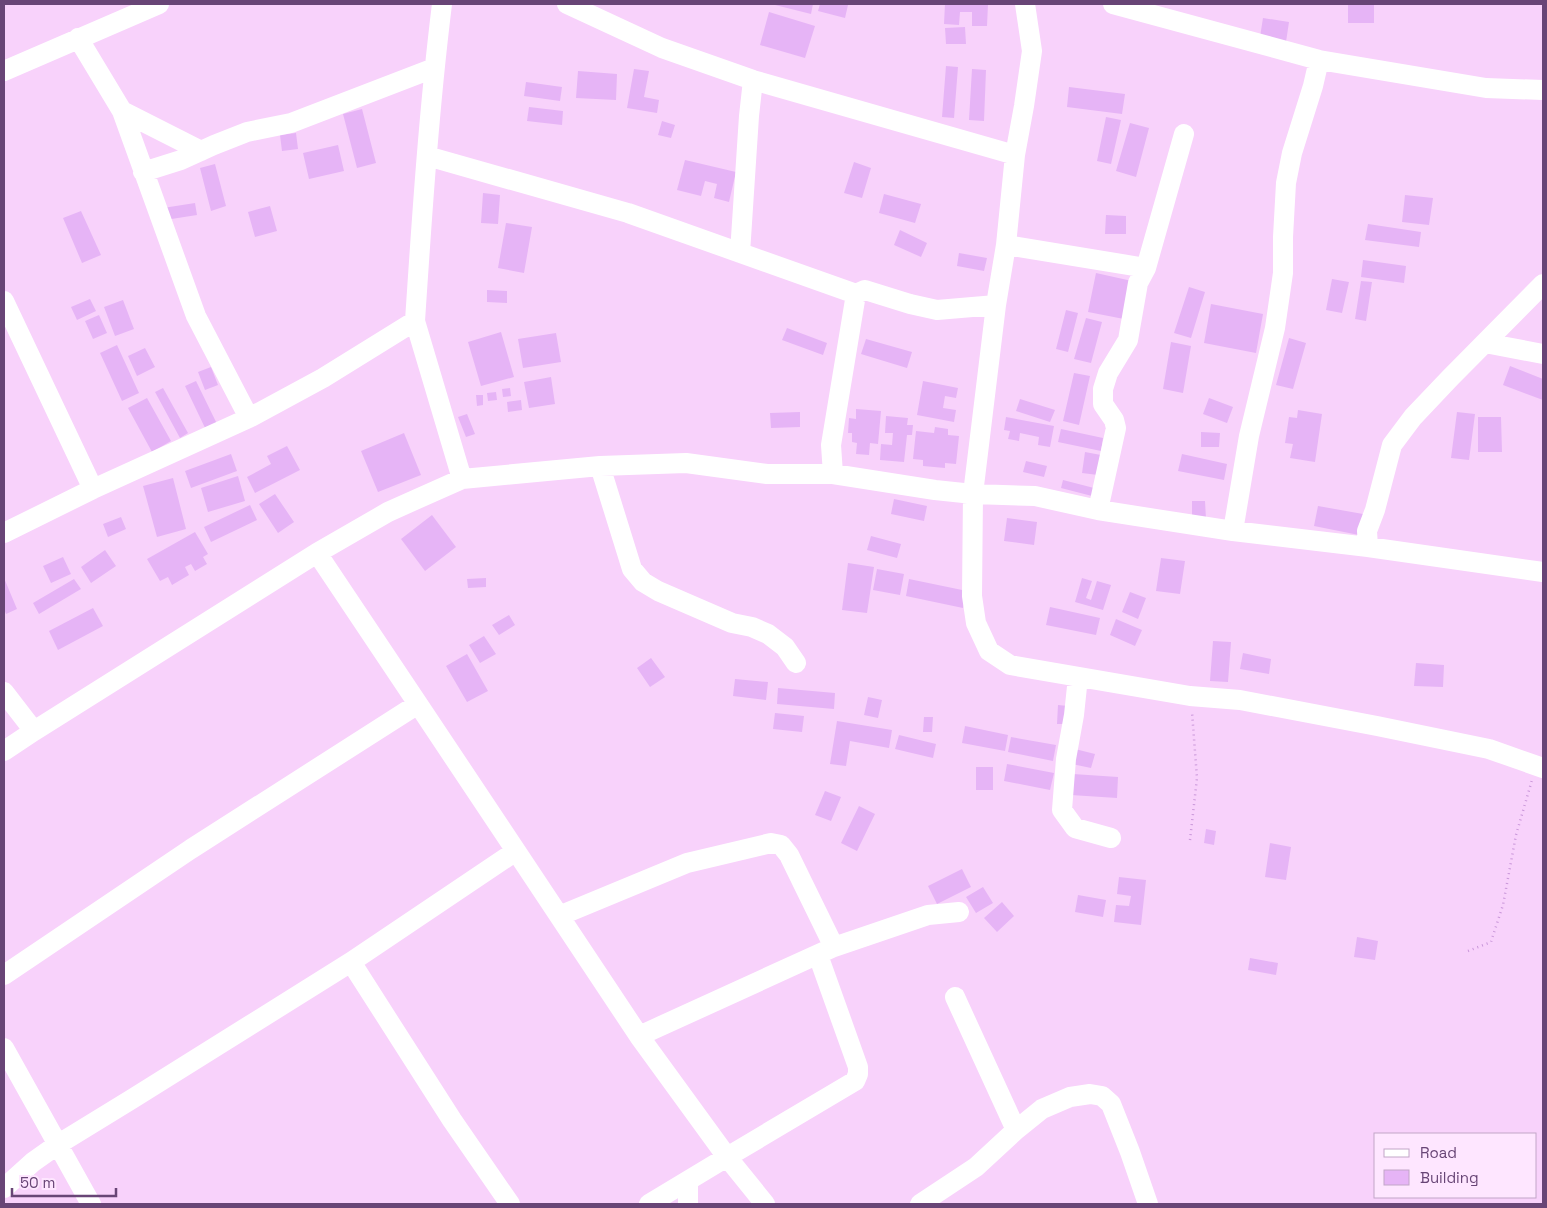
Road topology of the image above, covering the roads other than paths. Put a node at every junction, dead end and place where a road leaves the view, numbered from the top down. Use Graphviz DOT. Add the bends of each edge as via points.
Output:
graph roads {
  1 [pos="159,4"];
  2 [pos="442,4"];
  3 [pos="567,4"];
  4 [pos="1026,4"];
  5 [pos="1113,4"];
  6 [pos="78,38"];
  7 [pos="1319,60"];
  8 [pos="434,68"];
  9 [pos="4,70"];
  10 [pos="753,80"];
  11 [pos="1543,90"];
  12 [pos="122,111"];
  13 [pos="1184,134"];
  14 [pos="201,151"];
  15 [pos="1015,155"];
  16 [pos="427,156"];
  17 [pos="143,172"];
  18 [pos="1006,245"];
  19 [pos="740,253"];
  20 [pos="1146,268"];
  21 [pos="1543,284"];
  22 [pos="856,294"];
  23 [pos="4,300"];
  24 [pos="996,305"];
  25 [pos="415,320"];
  26 [pos="1486,343"];
  27 [pos="1543,354"];
  28 [pos="250,418"];
  29 [pos="600,466"];
  30 [pos="833,474"];
  31 [pos="462,479"];
  32 [pos="93,489"];
  33 [pos="973,494"];
  34 [pos="1098,510"];
  35 [pos="1233,531"];
  36 [pos="4,533"];
  37 [pos="1368,547"];
  38 [pos="317,554"];
  39 [pos="1543,572"];
  40 [pos="796,663"];
  41 [pos="1078,677"];
  42 [pos="4,692"];
  43 [pos="418,704"];
  44 [pos="34,731"];
  45 [pos="4,751"];
  46 [pos="1540,766"];
  47 [pos="1111,838"];
  48 [pos="516,851"];
  49 [pos="959,912"];
  50 [pos="559,916"];
  51 [pos="826,951"];
  52 [pos="350,962"];
  53 [pos="4,975"];
  54 [pos="955,997"];
  55 [pos="639,1036"];
  56 [pos="4,1048"];
  57 [pos="1016,1130"];
  58 [pos="57,1145"];
  59 [pos="727,1157"];
  60 [pos="688,1182"];
  61 [pos="4,1188"];
  62 [pos="91,1204"];
  63 [pos="510,1204"];
  64 [pos="649,1204"];
  65 [pos="688,1204"];
  66 [pos="765,1204"];
  67 [pos="920,1204"];
  68 [pos="1148,1204"];
  1 -- 6 [label="street"];
  2 -- 8 [label="street"];
  3 -- 10 [label="street" via="662,48"];
  4 -- 15 [label="street" via="1032,51"];
  5 -- 7 [label="street"];
  6 -- 9 [label="street"];
  6 -- 12 [label="street"];
  7 -- 11 [label="street" via="1486,88"];
  7 -- 35 [label="street" via="1286,183 1283,273 1275,328 1249,436"];
  8 -- 14 [label="street" via="291,123 247,132"];
  8 -- 16 [label="street"];
  10 -- 15 [label="street"];
  10 -- 19 [label="street"];
  12 -- 14 [label="street"];
  12 -- 17 [label="street"];
  13 -- 20 [label="street"];
  14 -- 17 [label="street"];
  15 -- 18 [label="street"];
  16 -- 19 [label="street" via="628,213"];
  16 -- 25 [label="street"];
  17 -- 28 [label="street" via="196,316"];
  18 -- 20 [label="street"];
  18 -- 24 [label="street"];
  19 -- 22 [label="street"];
  20 -- 34 [label="street" via="1138,283 1128,340 1108,373 1103,389 1103,404 1116,428"];
  21 -- 26 [label="street"];
  22 -- 24 [label="street" via="865,290 937,310"];
  22 -- 30 [label="street" via="831,445"];
  23 -- 32 [label="street"];
  24 -- 33 [label="street"];
  25 -- 28 [label="street" via="324,378"];
  25 -- 31 [label="street"];
  26 -- 27 [label="street"];
  26 -- 37 [label="street" via="1413,416 1392,445 1367,531"];
  28 -- 32 [label="street"];
  29 -- 30 [label="street" via="686,463 766,474"];
  29 -- 31 [label="street"];
  29 -- 40 [label="street" via="632,569 643,582 723,620 768,634 785,647"];
  30 -- 33 [label="street"];
  31 -- 38 [label="street" via="388,512"];
  32 -- 36 [label="street"];
  33 -- 34 [label="street" via="1035,496"];
  33 -- 41 [label="street" via="972,596 976,623 989,651 1010,665"];
  34 -- 35 [label="street"];
  35 -- 37 [label="street"];
  37 -- 39 [label="street"];
  38 -- 43 [label="street"];
  38 -- 44 [label="street"];
  41 -- 46 [label="street" via="1190,696 1240,700 1377,726 1489,749"];
  41 -- 47 [label="street" via="1062,810 1076,828"];
  42 -- 44 [label="street"];
  43 -- 48 [label="street"];
  43 -- 53 [label="street" via="191,849"];
  44 -- 45 [label="street"];
  48 -- 50 [label="street"];
  48 -- 52 [label="street"];
  49 -- 51 [label="street" via="928,915"];
  50 -- 51 [label="street" via="687,863 771,843 781,845 789,855"];
  50 -- 55 [label="street"];
  51 -- 55 [label="street"];
  51 -- 59 [label="street" via="858,1067 855,1081"];
  52 -- 58 [label="street"];
  52 -- 63 [label="street"];
  54 -- 57 [label="street"];
  55 -- 59 [label="street"];
  56 -- 58 [label="street"];
  57 -- 67 [label="street" via="976,1166"];
  57 -- 68 [label="street" via="1042,1109 1070,1097 1102,1096 1111,1104"];
  58 -- 61 [label="street"];
  58 -- 62 [label="street"];
  59 -- 60 [label="street"];
  59 -- 66 [label="street"];
  60 -- 64 [label="street"];
  60 -- 65 [label="street"];
}
